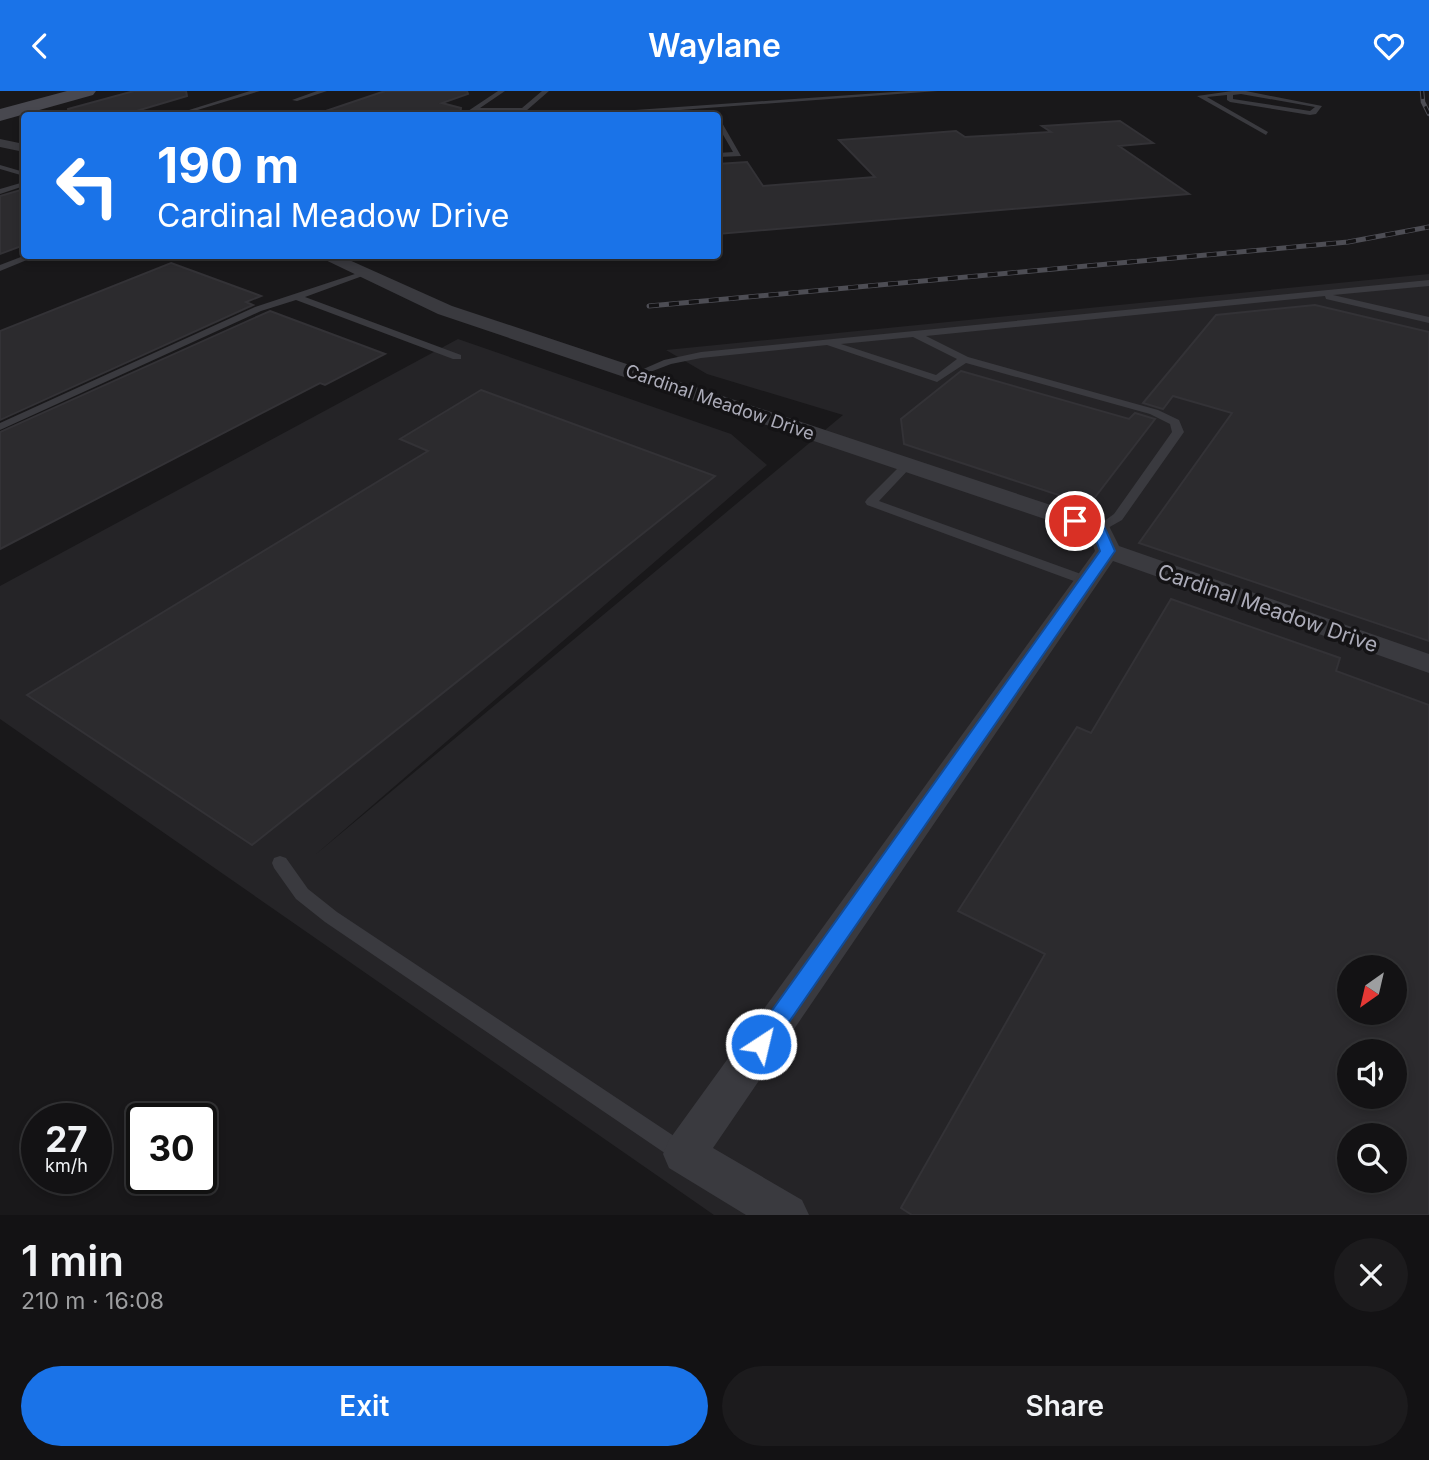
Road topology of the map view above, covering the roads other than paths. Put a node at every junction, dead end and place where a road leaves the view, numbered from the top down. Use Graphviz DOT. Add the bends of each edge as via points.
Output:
graph roads {
  1 [pos="54,91"];
  2 [pos="87,91"];
  3 [pos="257,91"];
  4 [pos="324,91"];
  5 [pos="502,91"];
  6 [pos="546,91"];
  7 [pos="935,91"];
  8 [pos="1192,91"];
  9 [pos="1230,95"];
  10 [pos="1200,96"];
  11 [pos="295,100"];
  12 [pos="0,106"];
  13 [pos="709,107"];
  14 [pos="475,110"];
  15 [pos="186,112"];
  16 [pos="471,112"];
  17 [pos="647,112"];
  18 [pos="712,112"];
  19 [pos="0,115"];
  20 [pos="721,126"];
  21 [pos="1266,133"];
  22 [pos="0,135"];
  23 [pos="721,142"];
  24 [pos="730,142"];
  25 [pos="13,146"];
  26 [pos="721,155"];
  27 [pos="0,167"];
  28 [pos="21,173"];
  29 [pos="21,185"];
  30 [pos="0,192"];
  31 [pos="24,259"];
  32 [pos="332,259"];
  33 [pos="0,268"];
  34 [pos="364,274"];
  35 [pos="1429,283"];
  36 [pos="1317,294"];
  37 [pos="297,297"];
  38 [pos="1429,320"];
  39 [pos="915,334"];
  40 [pos="828,342"];
  41 [pos="457,357"];
  42 [pos="964,359"];
  43 [pos="636,374"];
  44 [pos="0,427"];
  45 [pos="907,465"];
  46 [pos="1103,540"];
  47 [pos="1087,581"];
  48 [pos="1429,664"];
  49 [pos="280,863"];
  50 [pos="684,1154"];
  51 [pos="787,1215"];
  1 -- 12 [label="main road"];
  2 -- 19 [label="main road"];
  3 -- 15 [label="lane"];
  4 -- 11 [label="lane"];
  5 -- 14 [label="lane"];
  6 -- 14 [label="lane" via="524,110"];
  7 -- 13 [label="lane"];
  8 -- 10 [label="lane"];
  9 -- 9 [label="lane" via="1230,100 1310,113 1319,106 1241,92"];
  9 -- 10 [label="lane"];
  10 -- 21 [label="lane"];
  13 -- 17 [label="lane"];
  13 -- 18 [label="lane"];
  14 -- 16 [label="lane"];
  20 -- 24 [label="lane"];
  22 -- 25 [label="street" via="10,138"];
  23 -- 24 [label="lane"];
  24 -- 26 [label="lane" via="738,154"];
  27 -- 28 [label="lane"];
  29 -- 30 [label="lane"];
  31 -- 33 [label="lane"];
  32 -- 34 [label="street, Cardinal Meadow Drive"];
  34 -- 37 [label="lane"];
  34 -- 43 [label="street, Cardinal Meadow Drive" via="445,310"];
  35 -- 36 [label="lane"];
  36 -- 38 [label="lane"];
  36 -- 39 [label="lane"];
  37 -- 41 [label="lane"];
  37 -- 44 [label="lane" via="258,309"];
  39 -- 40 [label="lane"];
  39 -- 42 [label="lane"];
  40 -- 42 [label="lane" via="937,379"];
  40 -- 43 [label="lane" via="701,355"];
  42 -- 46 [label="lane" via="1154,412 1175,422 1178,432"];
  43 -- 45 [label="street, Cardinal Meadow Drive"];
  45 -- 46 [label="street, Cardinal Meadow Drive"];
  45 -- 47 [label="lane" via="871,502"];
  46 -- 47 [label="street"];
  46 -- 48 [label="street, Cardinal Meadow Drive"];
  47 -- 50 [label="street"];
  49 -- 50 [label="lane" via="302,894 331,917"];
  50 -- 51 [label="street"];
}
